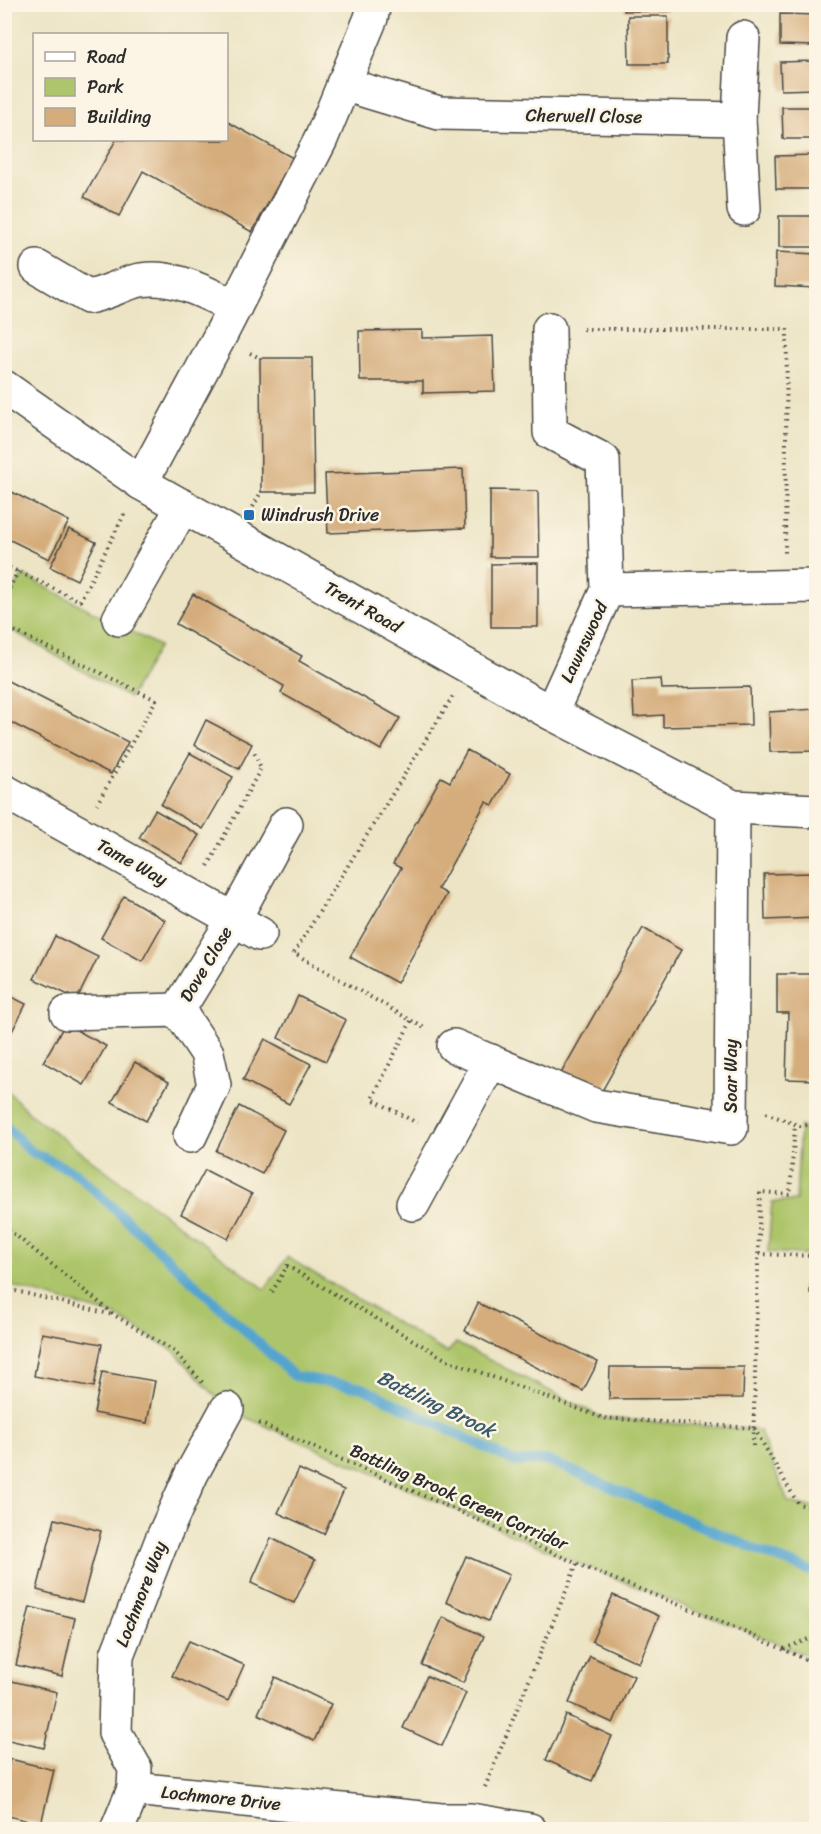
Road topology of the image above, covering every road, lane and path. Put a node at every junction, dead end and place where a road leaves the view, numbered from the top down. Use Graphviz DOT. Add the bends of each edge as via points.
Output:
graph roads {
  1 [pos="374,4"];
  2 [pos="743,38"];
  3 [pos="343,84"];
  4 [pos="739,119"];
  5 [pos="744,209"];
  6 [pos="38,267"];
  7 [pos="235,307"];
  8 [pos="549,329"];
  9 [pos="4,387"];
  10 [pos="141,483"];
  11 [pos="183,506"];
  12 [pos="4,565"];
  13 [pos="18,571"];
  14 [pos="801,586"];
  15 [pos="607,590"];
  16 [pos="4,599"];
  17 [pos="118,619"];
  18 [pos="4,626"];
  19 [pos="470,667"];
  20 [pos="551,713"];
  21 [pos="253,750"];
  22 [pos="4,791"];
  23 [pos="733,807"];
  24 [pos="816,811"];
  25 [pos="286,824"];
  26 [pos="80,833"];
  27 [pos="192,896"];
  28 [pos="247,926"];
  29 [pos="294,953"];
  30 [pos="178,1010"];
  31 [pos="68,1013"];
  32 [pos="411,1021"];
  33 [pos="454,1046"];
  34 [pos="491,1061"];
  35 [pos="730,1093"];
  36 [pos="816,1124"];
  37 [pos="795,1125"];
  38 [pos="190,1136"];
  39 [pos="448,1140"];
  40 [pos="413,1204"];
  41 [pos="4,1226"];
  42 [pos="759,1254"];
  43 [pos="816,1256"];
  44 [pos="4,1288"];
  45 [pos="272,1292"];
  46 [pos="116,1316"];
  47 [pos="227,1409"];
  48 [pos="754,1428"];
  49 [pos="753,1446"];
  50 [pos="816,1508"];
  51 [pos="578,1563"];
  52 [pos="816,1636"];
  53 [pos="783,1649"];
  54 [pos="816,1664"];
  55 [pos="134,1789"];
  56 [pos="471,1820"];
  57 [pos="117,1830"];
  58 [pos="530,1830"];
  1 -- 3 [label="street"];
  2 -- 4 [label="street"];
  3 -- 4 [label="street, Cherwell Close" via="439,113"];
  3 -- 7 [label="street" via="321,139"];
  4 -- 5 [label="street"];
  6 -- 7 [label="street" via="88,297 134,281 178,281"];
  7 -- 10 [label="street"];
  8 -- 14 [label="path" via="787,329"];
  8 -- 15 [label="street, Lawnswood" via="550,432 603,460"];
  9 -- 10 [label="street, Trent Road"];
  10 -- 11 [label="street, Trent Road"];
  10 -- 13 [label="path" via="80,601"];
  11 -- 17 [label="street"];
  11 -- 19 [label="street, Trent Road"];
  12 -- 13 [label="path"];
  13 -- 16 [label="path"];
  14 -- 15 [label="street"];
  15 -- 20 [label="street, Lawnswood"];
  18 -- 26 [label="path" via="156,700"];
  19 -- 20 [label="street, Trent Road"];
  19 -- 29 [label="path"];
  20 -- 23 [label="street, Trent Road"];
  21 -- 27 [label="path" via="261,768"];
  22 -- 26 [label="street, Tame Way"];
  23 -- 24 [label="street"];
  23 -- 35 [label="street, Soar Way"];
  25 -- 28 [label="street, Dove Close"];
  26 -- 27 [label="street, Tame Way"];
  27 -- 28 [label="street, Tame Way"];
  28 -- 29 [label="path"];
  28 -- 30 [label="street, Dove Close"];
  29 -- 32 [label="path"];
  30 -- 31 [label="street"];
  30 -- 38 [label="street" via="207,1053 214,1085"];
  32 -- 33 [label="path"];
  32 -- 39 [label="path" via="372,1099"];
  33 -- 34 [label="street, Soar Way"];
  34 -- 35 [label="street, Soar Way" via="596,1106 731,1128"];
  34 -- 39 [label="street"];
  35 -- 37 [label="path" via="761,1112"];
  36 -- 37 [label="path"];
  37 -- 42 [label="path" via="790,1194 760,1192"];
  39 -- 40 [label="street"];
  41 -- 46 [label="path, Battling Brook Green Corridor"];
  42 -- 43 [label="path"];
  42 -- 48 [label="path"];
  44 -- 46 [label="path, Battling Brook Green Corridor"];
  45 -- 48 [label="path" via="287,1266 447,1360 603,1418"];
  46 -- 47 [label="path, Battling Brook Green Corridor" via="174,1351"];
  47 -- 51 [label="path, Battling Brook Green Corridor"];
  47 -- 55 [label="street, Lochmore Way" via="161,1542 117,1655 115,1733 135,1768"];
  48 -- 49 [label="path"];
  48 -- 50 [label="path" via="798,1504"];
  51 -- 53 [label="path, Battling Brook Green Corridor"];
  51 -- 56 [label="path"];
  52 -- 53 [label="path"];
  53 -- 54 [label="path, Battling Brook Green Corridor"];
  55 -- 56 [label="street, Lochmore Drive"];
  55 -- 57 [label="street, Lochmore Drive"];
  56 -- 58 [label="street, Lochmore Drive"];
}
